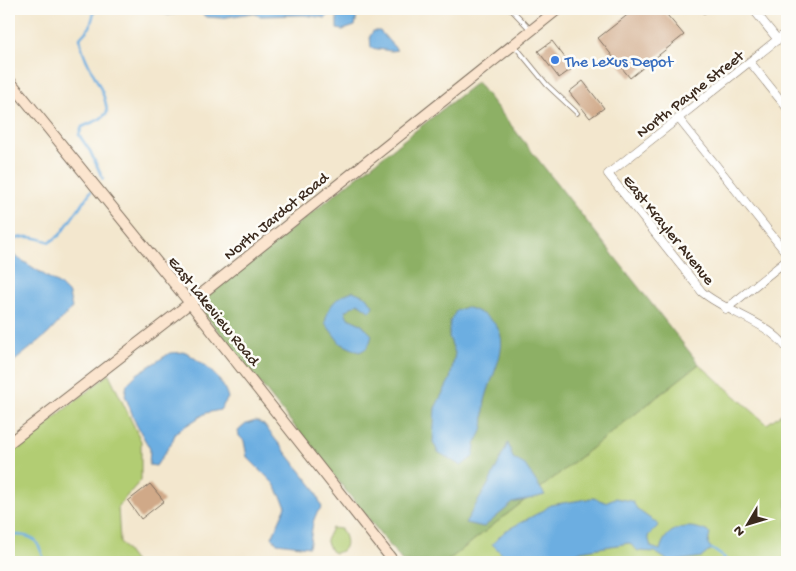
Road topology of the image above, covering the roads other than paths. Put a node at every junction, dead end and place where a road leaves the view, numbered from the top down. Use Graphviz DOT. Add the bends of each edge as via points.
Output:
graph roads {
  1 [pos="511,9"];
  2 [pos="558,9"];
  3 [pos="702,9"];
  4 [pos="707,9"];
  5 [pos="753,9"];
  6 [pos="532,30"];
  7 [pos="787,32"];
  8 [pos="778,40"];
  9 [pos="514,44"];
  10 [pos="750,62"];
  11 [pos="9,80"];
  12 [pos="787,108"];
  13 [pos="577,113"];
  14 [pos="679,119"];
  15 [pos="608,174"];
  16 [pos="787,254"];
  17 [pos="787,260"];
  18 [pos="190,303"];
  19 [pos="726,308"];
  20 [pos="787,348"];
  21 [pos="9,443"];
  22 [pos="394,562"];
  1 -- 6 [label="lane"];
  2 -- 6 [label="street, North Jardot Road"];
  3 -- 4 [label="lane"];
  5 -- 8 [label="street"];
  6 -- 9 [label="street, North Jardot Road"];
  7 -- 8 [label="street, North Payne Street"];
  8 -- 10 [label="street, North Payne Street"];
  9 -- 13 [label="lane" via="547,85"];
  9 -- 18 [label="street, North Jardot Road"];
  10 -- 12 [label="street"];
  10 -- 14 [label="street, North Payne Street"];
  11 -- 18 [label="street, East Lakeview Road"];
  14 -- 15 [label="street, North Payne Street"];
  14 -- 16 [label="street"];
  15 -- 19 [label="street, East Krayler Avenue" via="702,292"];
  17 -- 19 [label="street"];
  18 -- 21 [label="street, North Jardot Road"];
  18 -- 22 [label="street, East Lakeview Road"];
  19 -- 20 [label="street, East Krayler Avenue" via="766,328"];
}
